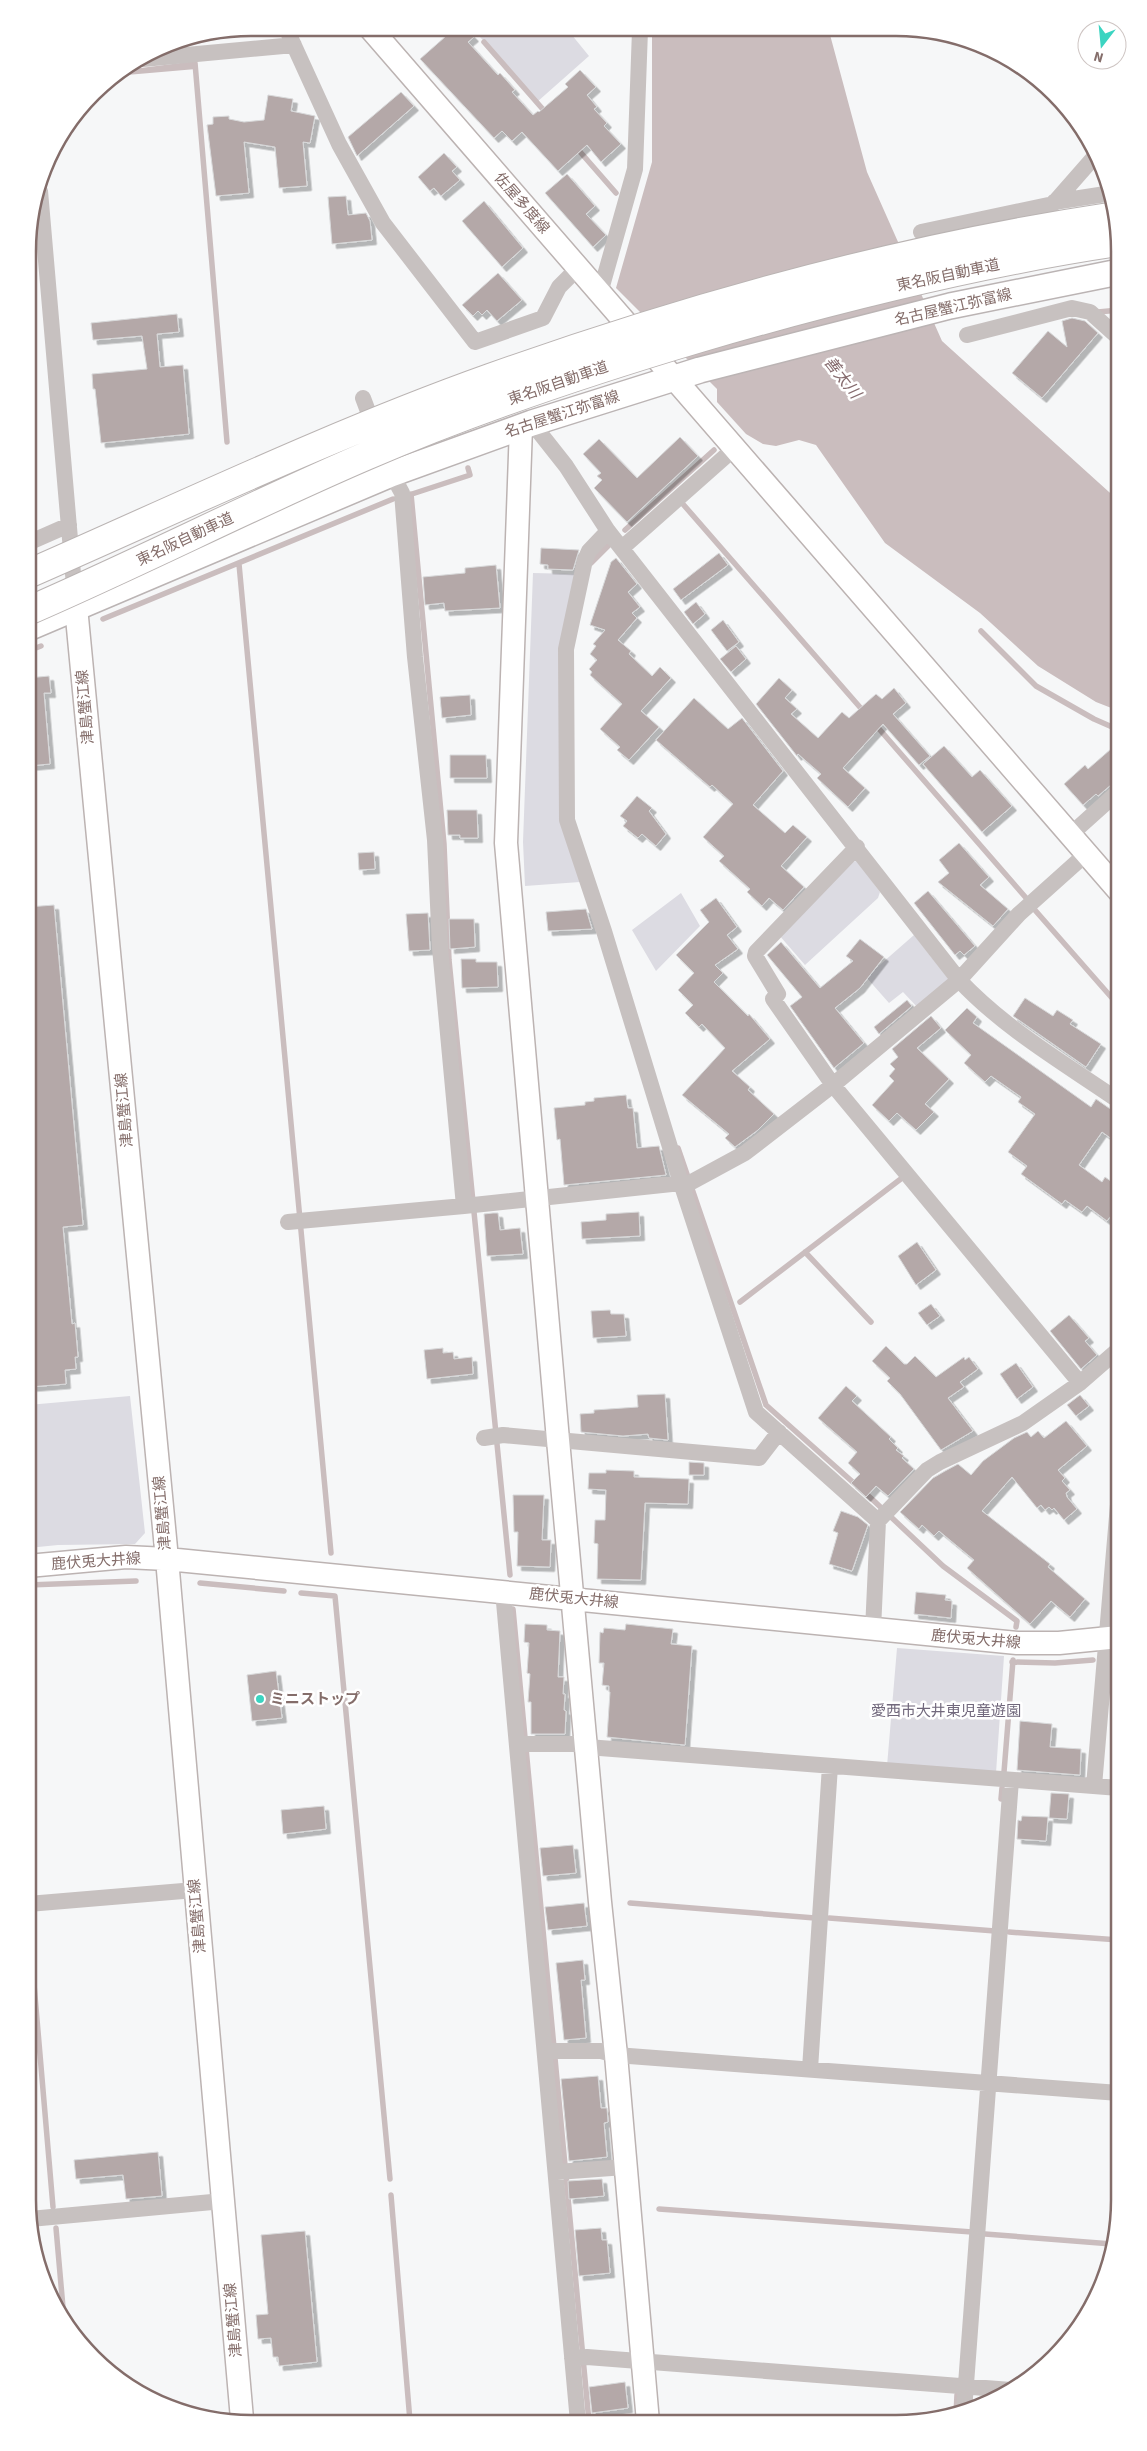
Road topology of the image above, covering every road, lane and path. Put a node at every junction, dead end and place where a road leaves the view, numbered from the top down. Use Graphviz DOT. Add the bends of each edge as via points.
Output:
graph roads {
  1 [pos="290,36"];
  2 [pos="377,36"];
  3 [pos="640,36"];
  4 [pos="294,45"];
  5 [pos="157,58"];
  6 [pos="1091,160"];
  7 [pos="1103,194"];
  8 [pos="1054,202"];
  9 [pos="41,205"];
  10 [pos="1108,217"];
  11 [pos="921,232"];
  12 [pos="1110,243"];
  13 [pos="578,268"];
  14 [pos="1111,274"];
  15 [pos="600,293"];
  16 [pos="1111,330"];
  17 [pos="966,335"];
  18 [pos="673,378"];
  19 [pos="363,398"];
  20 [pos="526,425"];
  21 [pos="736,447"];
  22 [pos="391,474"];
  23 [pos="68,525"];
  24 [pos="608,531"];
  25 [pos="36,539"];
  26 [pos="622,548"];
  27 [pos="36,570"];
  28 [pos="76,607"];
  29 [pos="36,608"];
  30 [pos="36,624"];
  31 [pos="1111,798"];
  32 [pos="1070,835"];
  33 [pos="857,846"];
  34 [pos="1086,854"];
  35 [pos="1111,882"];
  36 [pos="960,980"];
  37 [pos="833,1085"];
  38 [pos="1111,1096"];
  39 [pos="688,1183"];
  40 [pos="538,1197"];
  41 [pos="464,1206"];
  42 [pos="294,1221"];
  43 [pos="1111,1356"];
  44 [pos="1080,1383"];
  45 [pos="779,1432"];
  46 [pos="484,1438"];
  47 [pos="558,1440"];
  48 [pos="883,1515"];
  49 [pos="167,1558"];
  50 [pos="36,1565"];
  51 [pos="503,1591"];
  52 [pos="572,1598"];
  53 [pos="873,1630"];
  54 [pos="1111,1638"];
  55 [pos="1111,1646"];
  56 [pos="524,1744"];
  57 [pos="586,1746"];
  58 [pos="830,1766"];
  59 [pos="1011,1780"];
  60 [pos="1094,1786"];
  61 [pos="1111,1787"];
  62 [pos="195,1890"];
  63 [pos="36,1903"];
  64 [pos="552,2050"];
  65 [pos="616,2055"];
  66 [pos="810,2069"];
  67 [pos="989,2083"];
  68 [pos="1111,2092"];
  69 [pos="624,2167"];
  70 [pos="563,2172"];
  71 [pos="224,2201"];
  72 [pos="37,2218"];
  73 [pos="579,2358"];
  74 [pos="643,2363"];
  75 [pos="966,2387"];
  76 [pos="998,2389"];
  77 [pos="965,2403"];
  78 [pos="242,2414"];
  79 [pos="578,2415"];
  80 [pos="647,2415"];
  1 -- 4 [label="street"];
  2 -- 13 [label="main road, 佐屋多度線"];
  3 -- 15 [label="street" via="635,169"];
  4 -- 5 [label="street"];
  4 -- 13 [label="street" via="339,144 383,223 475,342 543,318 559,287"];
  6 -- 8 [label="street"];
  7 -- 8 [label="street"];
  8 -- 11 [label="street"];
  9 -- 23 [label="street"];
  10 -- 27 [label="highway, 東名阪自動車道, bridge" via="882,261 610,337 488,379 354,431"];
  12 -- 29 [label="highway, 東名阪自動車道, bridge" via="889,287 750,323 591,371 498,403 366,455"];
  13 -- 15 [label="main road, 佐屋多度線"];
  14 -- 18 [label="main road, 名古屋蟹江弥富線" via="950,306"];
  15 -- 18 [label="main road, 佐屋多度線"];
  16 -- 17 [label="street" via="1090,312 1072,308"];
  18 -- 20 [label="main road, 名古屋蟹江弥富線"];
  18 -- 21 [label="main road, 佐屋多度線"];
  19 -- 22 [label="street"];
  20 -- 22 [label="main road, 名古屋蟹江弥富線"];
  20 -- 24 [label="street" via="566,466"];
  20 -- 40 [label="main road" via="506,843"];
  21 -- 26 [label="street"];
  21 -- 32 [label="main road, 佐屋多度線"];
  22 -- 28 [label="main road, 名古屋蟹江弥富線"];
  22 -- 41 [label="street" via="402,493 415,657 435,840 440,948"];
  23 -- 25 [label="street"];
  23 -- 28 [label="street"];
  24 -- 26 [label="street"];
  24 -- 39 [label="street" via="585,560 566,649 567,820"];
  26 -- 33 [label="street"];
  28 -- 30 [label="main road, 名古屋蟹江弥富線"];
  28 -- 49 [label="main road, 津島蟹江線"];
  31 -- 32 [label="street"];
  32 -- 34 [label="main road, 佐屋多度線"];
  33 -- 36 [label="street"];
  33 -- 37 [label="street" via="755,956 778,994 773,999"];
  34 -- 35 [label="main road, 佐屋多度線"];
  34 -- 36 [label="street" via="1018,914"];
  36 -- 37 [label="street"];
  36 -- 38 [label="street" via="982,1004 1020,1034"];
  37 -- 39 [label="street" via="745,1153"];
  37 -- 44 [label="street"];
  39 -- 40 [label="street"];
  39 -- 45 [label="street" via="756,1412"];
  40 -- 41 [label="street"];
  40 -- 47 [label="main road"];
  41 -- 42 [label="street"];
  43 -- 44 [label="street"];
  44 -- 48 [label="street" via="1023,1423 927,1470"];
  45 -- 47 [label="street" via="759,1458"];
  45 -- 48 [label="street"];
  46 -- 47 [label="street" via="503,1435"];
  47 -- 52 [label="main road"];
  48 -- 53 [label="street"];
  49 -- 50 [label="main road, 鹿伏兎大井線" via="126,1557"];
  49 -- 51 [label="main road, 鹿伏兎大井線"];
  49 -- 62 [label="main road, 津島蟹江線"];
  51 -- 52 [label="main road, 鹿伏兎大井線"];
  51 -- 56 [label="street"];
  52 -- 53 [label="main road, 鹿伏兎大井線"];
  52 -- 57 [label="main road"];
  53 -- 54 [label="main road, 鹿伏兎大井線" via="1017,1643"];
  55 -- 60 [label="street"];
  56 -- 57 [label="street"];
  56 -- 64 [label="street"];
  57 -- 58 [label="street"];
  57 -- 65 [label="main road"];
  58 -- 59 [label="street"];
  58 -- 66 [label="street"];
  59 -- 60 [label="street"];
  59 -- 67 [label="street"];
  60 -- 61 [label="street"];
  62 -- 63 [label="street"];
  62 -- 71 [label="main road, 津島蟹江線"];
  64 -- 65 [label="street" via="601,2051"];
  64 -- 70 [label="street"];
  65 -- 66 [label="street"];
  65 -- 69 [label="main road"];
  66 -- 67 [label="street"];
  67 -- 68 [label="street"];
  67 -- 75 [label="street"];
  69 -- 70 [label="street"];
  69 -- 74 [label="main road"];
  70 -- 73 [label="street"];
  71 -- 72 [label="street"];
  71 -- 78 [label="main road, 津島蟹江線"];
  73 -- 74 [label="street"];
  73 -- 79 [label="street"];
  74 -- 75 [label="street"];
  74 -- 80 [label="main road"];
  75 -- 76 [label="street"];
  75 -- 77 [label="street"];
}
